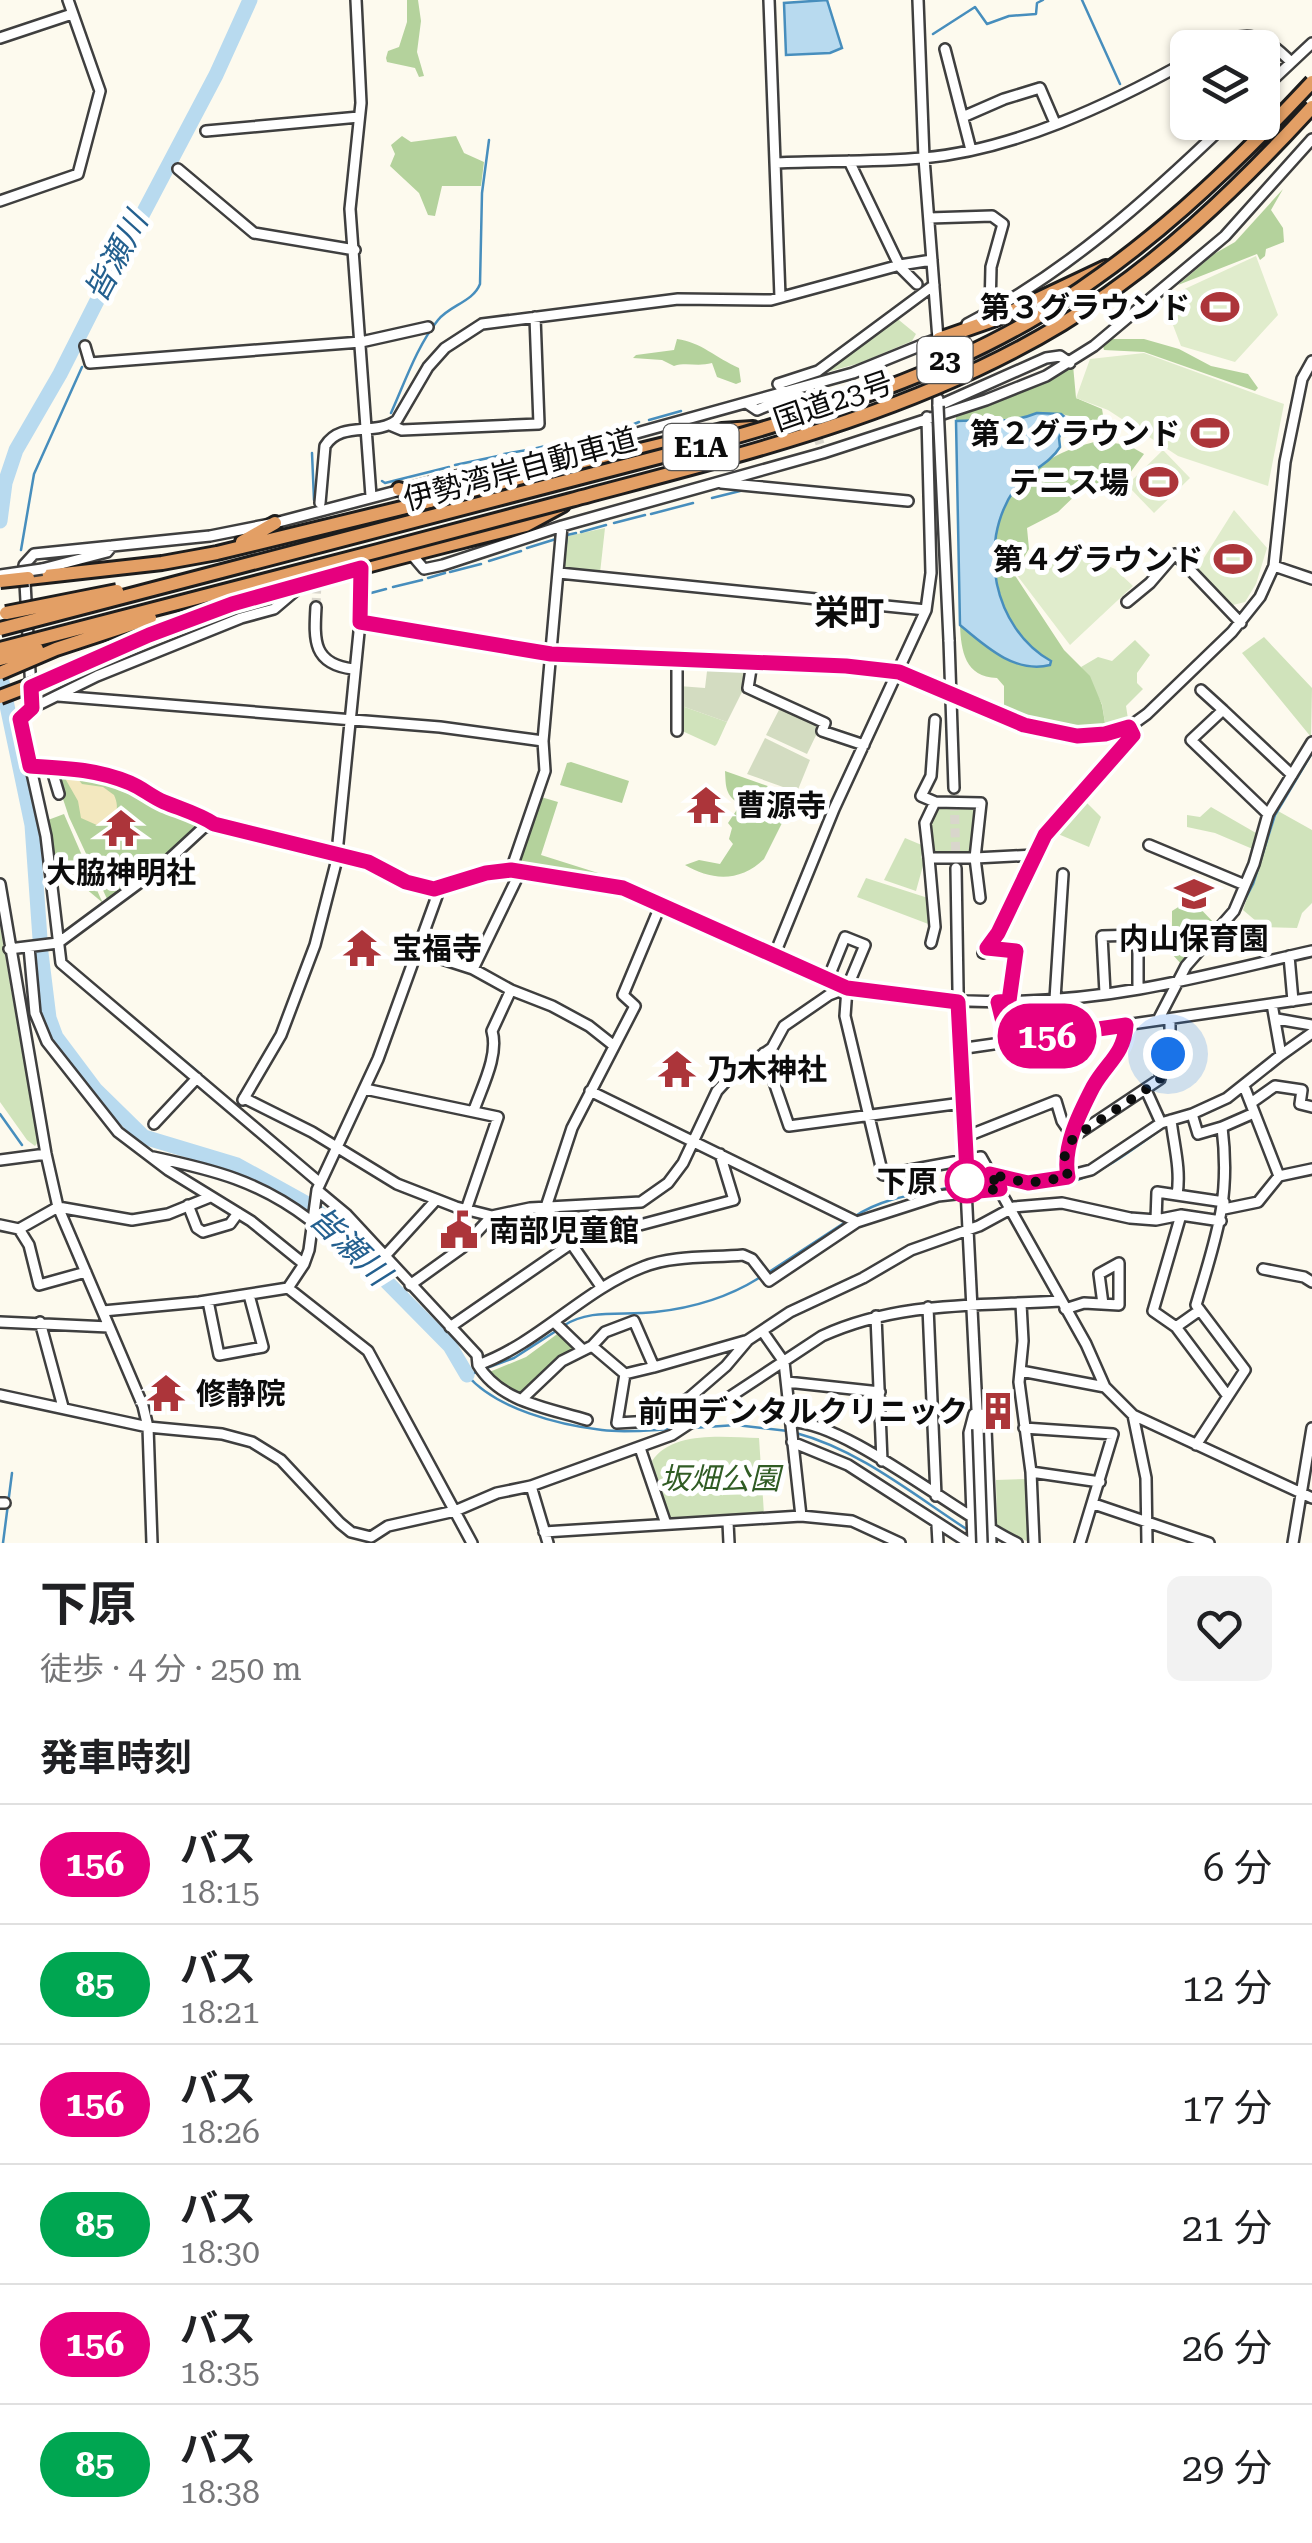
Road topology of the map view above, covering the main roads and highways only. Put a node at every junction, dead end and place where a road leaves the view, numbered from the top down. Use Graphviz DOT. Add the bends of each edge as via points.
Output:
graph roads {
  1 [pos="1312,80"];
  2 [pos="1312,109"];
  3 [pos="1108,266"];
  4 [pos="939,345"];
  5 [pos="761,427"];
  6 [pos="399,489"];
  7 [pos="428,500"];
  8 [pos="564,505"];
  9 [pos="275,522"];
  10 [pos="217,553"];
  11 [pos="0,578"];
  12 [pos="145,591"];
  13 [pos="218,594"];
  14 [pos="2,612"];
  15 [pos="0,630"];
  16 [pos="2,656"];
  17 [pos="0,674"];
  18 [pos="0,696"];
  1 -- 3 [label="highway, 国道23号 / 23" via="1220,174"];
  1 -- 12 [label="highway, 伊勢湾岸自動車道 / E1A, bridge" via="1219,177 1132,252 1039,316 952,359 783,424"];
  2 -- 8 [label="highway, 国道23号 / 23" via="1246,181 1148,268 1005,358 806,438"];
  2 -- 13 [label="highway, 伊勢湾岸自動車道 / E1A, bridge" via="1144,268 1060,326 963,376 870,414 731,457"];
  3 -- 4 [label="highway"];
  3 -- 5 [label="highway, 国道23号 / 23" via="978,344"];
  5 -- 7 [label="highway, 23" via="722,430"];
  5 -- 14 [label="highway, 国道23号 / 23, bridge" via="215,571"];
  6 -- 7 [label="highway"];
  7 -- 10 [label="highway, 23"];
  8 -- 16 [label="highway, 国道23号 / 23, bridge"];
  8 -- 18 [label="highway, 23, bridge" via="526,526 232,604"];
  9 -- 10 [label="highway"];
  10 -- 11 [label="highway, 23, bridge"];
  12 -- 14 [label="highway, bridge" via="112,588"];
  12 -- 15 [label="highway, 伊勢湾岸自動車道 / E1A, bridge"];
  13 -- 16 [label="highway, 伊勢湾岸自動車道 / E1A, bridge"];
  13 -- 17 [label="highway, bridge"];
}
